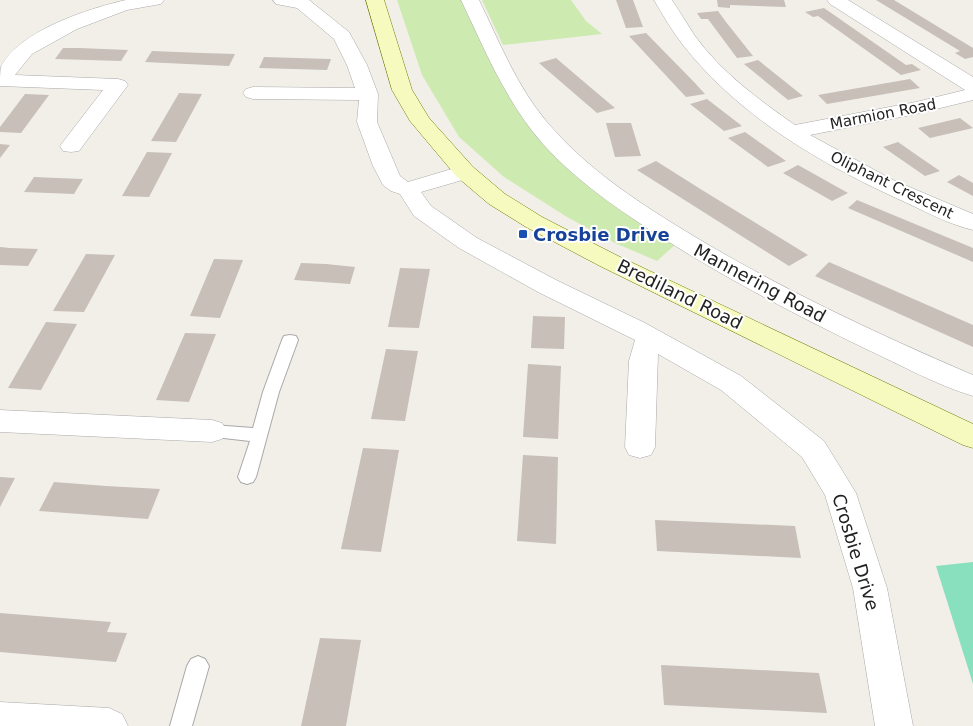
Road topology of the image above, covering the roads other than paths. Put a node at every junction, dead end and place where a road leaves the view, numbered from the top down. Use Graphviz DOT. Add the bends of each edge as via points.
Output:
graph roads {
  1 [pos="155,0"];
  2 [pos="282,0"];
  3 [pos="375,0"];
  4 [pos="470,0"];
  5 [pos="663,0"];
  6 [pos="836,0"];
  7 [pos="0,80"];
  8 [pos="973,86"];
  9 [pos="253,93"];
  10 [pos="368,94"];
  11 [pos="973,94"];
  12 [pos="792,132"];
  13 [pos="72,146"];
  14 [pos="465,172"];
  15 [pos="408,188"];
  16 [pos="973,223"];
  17 [pos="649,336"];
  18 [pos="290,340"];
  19 [pos="973,386"];
  20 [pos="0,420"];
  21 [pos="212,431"];
  22 [pos="260,435"];
  23 [pos="973,437"];
  24 [pos="640,447"];
  25 [pos="247,477"];
  26 [pos="198,666"];
  27 [pos="0,719"];
  28 [pos="109,726"];
  29 [pos="181,726"];
  30 [pos="894,726"];
  1 -- 7 [label="street" via="137,2 62,28 24,51"];
  2 -- 10 [label="street" via="303,4 342,36"];
  3 -- 14 [label="street, Brediland Road" via="402,90 420,121"];
  4 -- 19 [label="street, Mannering Road" via="522,103 551,141 625,203 735,272 864,339"];
  5 -- 12 [label="street, Oliphant Crescent" via="700,56 724,80"];
  6 -- 8 [label="street"];
  7 -- 13 [label="street" via="118,85"];
  9 -- 10 [label="street"];
  10 -- 15 [label="street" via="367,122 384,166 391,180"];
  11 -- 12 [label="street, Marmion Road"];
  12 -- 16 [label="street, Oliphant Crescent" via="878,182"];
  14 -- 15 [label="street"];
  14 -- 23 [label="street, Brediland Road" via="497,199 534,222"];
  15 -- 17 [label="street, Crosbie Drive" via="422,211 468,243"];
  17 -- 24 [label="street" via="643,362"];
  17 -- 30 [label="street, Crosbie Drive" via="731,384 813,449 840,493 870,588"];
  18 -- 22 [label="lane"];
  20 -- 21 [label="street"];
  21 -- 22 [label="lane"];
  22 -- 25 [label="lane"];
  26 -- 29 [label="lane"];
  27 -- 28 [label="street"];
}
